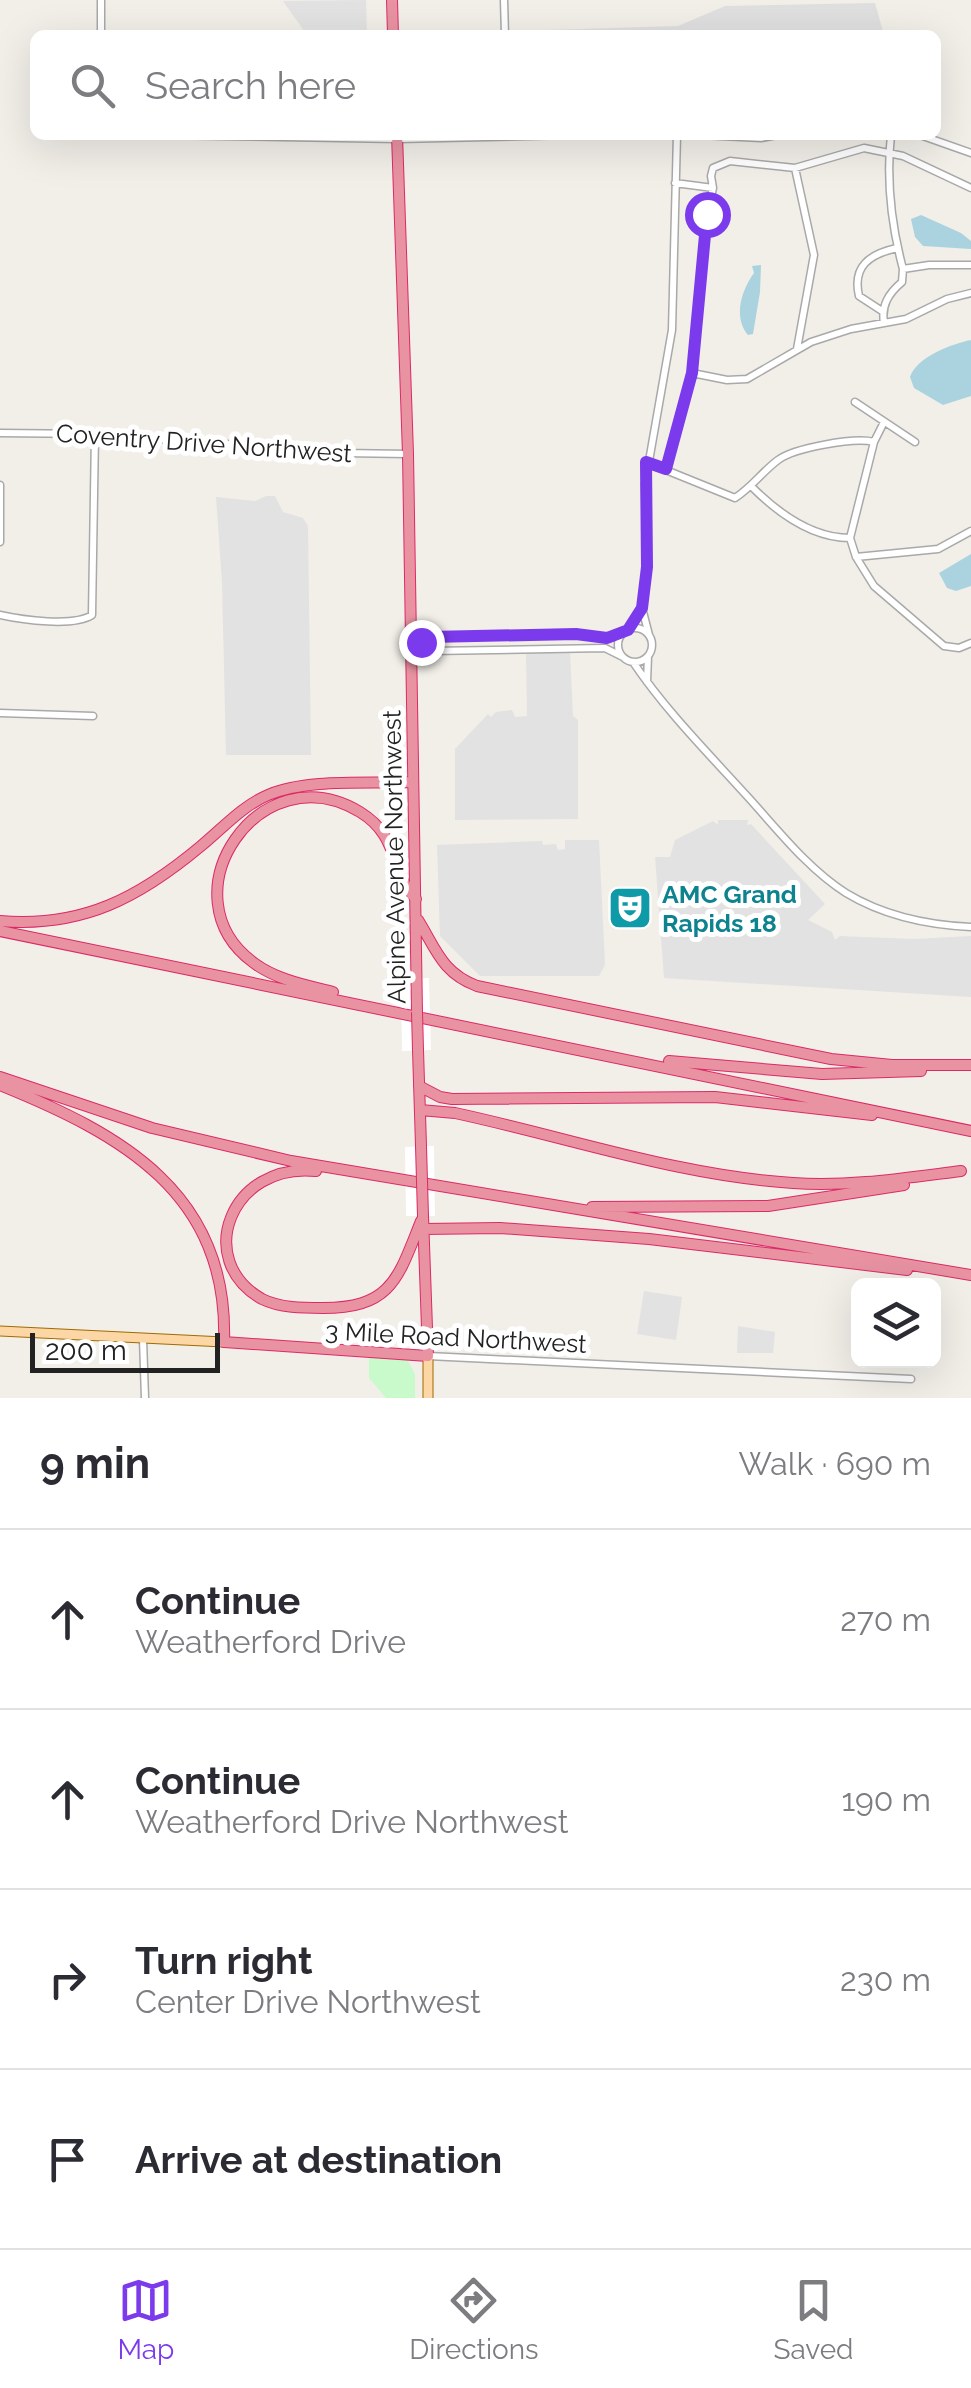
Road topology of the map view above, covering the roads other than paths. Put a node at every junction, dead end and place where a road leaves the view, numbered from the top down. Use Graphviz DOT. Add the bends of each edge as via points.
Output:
graph roads {
  1 [pos="102,0"];
  2 [pos="392,0"];
  3 [pos="504,0"];
  4 [pos="101,30"];
  5 [pos="393,30"];
  6 [pos="505,30"];
  7 [pos="397,140"];
  8 [pos="677,140"];
  9 [pos="890,140"];
  10 [pos="934,140"];
  11 [pos="889,152"];
  12 [pos="971,153"];
  13 [pos="795,168"];
  14 [pos="674,184"];
  15 [pos="713,188"];
  16 [pos="971,188"];
  17 [pos="897,248"];
  18 [pos="971,265"];
  19 [pos="903,269"];
  20 [pos="971,294"];
  21 [pos="882,311"];
  22 [pos="884,323"];
  23 [pos="797,350"];
  24 [pos="692,373"];
  25 [pos="856,402"];
  26 [pos="884,422"];
  27 [pos="0,433"];
  28 [pos="95,434"];
  29 [pos="874,442"];
  30 [pos="915,442"];
  31 [pos="408,454"];
  32 [pos="646,462"];
  33 [pos="666,469"];
  34 [pos="0,485"];
  35 [pos="752,487"];
  36 [pos="971,531"];
  37 [pos="850,538"];
  38 [pos="0,542"];
  39 [pos="856,557"];
  40 [pos="642,608"];
  41 [pos="0,615"];
  42 [pos="626,631"];
  43 [pos="648,634"];
  44 [pos="415,642"];
  45 [pos="971,643"];
  46 [pos="648,656"];
  47 [pos="624,657"];
  48 [pos="633,662"];
  49 [pos="648,684"];
  50 [pos="0,713"];
  51 [pos="93,716"];
  52 [pos="412,782"];
  53 [pos="416,899"];
  54 [pos="416,917"];
  55 [pos="0,921"];
  56 [pos="971,927"];
  57 [pos="0,932"];
  58 [pos="366,1005"];
  59 [pos="623,1057"];
  60 [pos="971,1065"];
  61 [pos="0,1076"];
  62 [pos="0,1086"];
  63 [pos="420,1086"];
  64 [pos="420,1110"];
  65 [pos="438,1110"];
  66 [pos="903,1116"];
  67 [pos="971,1131"];
  68 [pos="966,1170"];
  69 [pos="354,1172"];
  70 [pos="552,1206"];
  71 [pos="423,1216"];
  72 [pos="424,1229"];
  73 [pos="969,1275"];
  74 [pos="0,1331"];
  75 [pos="143,1339"];
  76 [pos="224,1342"];
  77 [pos="428,1356"];
  78 [pos="911,1379"];
  79 [pos="144,1398"];
  80 [pos="428,1398"];
  1 -- 4 [label="street"];
  2 -- 5 [label="highway"];
  3 -- 6 [label="street"];
  7 -- 31 [label="highway, Alpine Avenue Northwest"];
  8 -- 14 [label="street"];
  9 -- 11 [label="street"];
  10 -- 12 [label="street"];
  11 -- 13 [label="street" via="864,148"];
  11 -- 16 [label="street"];
  11 -- 17 [label="street"];
  13 -- 15 [label="street" via="730,161 713,168"];
  13 -- 23 [label="street" via="814,256"];
  14 -- 15 [label="street"];
  14 -- 32 [label="street" via="669,360"];
  15 -- 24 [label="street"];
  17 -- 19 [label="street"];
  17 -- 21 [label="street" via="868,256 858,273 859,296"];
  18 -- 19 [label="street"];
  19 -- 21 [label="street"];
  20 -- 22 [label="street"];
  21 -- 22 [label="street"];
  22 -- 23 [label="street"];
  23 -- 24 [label="street" via="747,379"];
  24 -- 33 [label="street"];
  25 -- 26 [label="street"];
  26 -- 29 [label="street"];
  26 -- 30 [label="street"];
  27 -- 28 [label="street, Coventry Drive Northwest"];
  28 -- 31 [label="street, Coventry Drive Northwest"];
  28 -- 41 [label="street" via="92,616 72,621"];
  29 -- 35 [label="street" via="859,438 783,456"];
  29 -- 37 [label="street"];
  31 -- 44 [label="highway, Alpine Avenue Northwest"];
  32 -- 33 [label="street"];
  32 -- 40 [label="street"];
  33 -- 35 [label="street" via="735,498"];
  34 -- 38 [label="street"];
  35 -- 37 [label="street" via="797,522 832,538"];
  36 -- 39 [label="street" via="938,550"];
  37 -- 39 [label="street"];
  39 -- 45 [label="street" via="874,586 944,646"];
  40 -- 42 [label="street"];
  40 -- 43 [label="street"];
  42 -- 43 [label="street"];
  42 -- 44 [label="street" via="607,638"];
  42 -- 47 [label="street" via="618,642"];
  43 -- 46 [label="street"];
  44 -- 47 [label="street" via="430,650 597,647"];
  44 -- 52 [label="highway, Alpine Avenue Northwest"];
  46 -- 48 [label="street"];
  46 -- 49 [label="street"];
  47 -- 48 [label="street"];
  48 -- 49 [label="street"];
  49 -- 56 [label="street" via="829,881 891,914"];
  50 -- 51 [label="street"];
  52 -- 53 [label="highway, Alpine Avenue Northwest"];
  52 -- 55 [label="highway" via="272,793 125,900 72,917"];
  53 -- 54 [label="highway, Alpine Avenue Northwest"];
  53 -- 58 [label="highway" via="403,886 382,831 331,800 296,799 260,812 226,852 218,900 239,948 264,970"];
  54 -- 60 [label="highway" via="443,966 476,986 831,1059"];
  54 -- 63 [label="highway, Alpine Avenue Northwest, bridge"];
  57 -- 58 [label="highway"];
  58 -- 59 [label="highway"];
  59 -- 60 [label="highway" via="822,1074"];
  59 -- 66 [label="highway"];
  61 -- 69 [label="highway" via="152,1128"];
  62 -- 76 [label="highway" via="102,1131 182,1201 217,1274"];
  63 -- 64 [label="highway, Alpine Avenue Northwest"];
  63 -- 65 [label="highway"];
  63 -- 66 [label="highway" via="452,1099 715,1098"];
  64 -- 65 [label="highway"];
  64 -- 71 [label="highway, Alpine Avenue Northwest, bridge"];
  65 -- 68 [label="highway" via="752,1180 831,1184"];
  66 -- 67 [label="highway"];
  68 -- 70 [label="highway" via="768,1206"];
  69 -- 70 [label="highway"];
  69 -- 71 [label="highway" via="283,1172 243,1195 230,1221 228,1249 250,1290 264,1300 306,1308 372,1300 398,1278"];
  70 -- 73 [label="highway"];
  71 -- 72 [label="highway, Alpine Avenue Northwest"];
  72 -- 73 [label="highway" via="631,1237"];
  72 -- 77 [label="highway, Alpine Avenue Northwest"];
  74 -- 75 [label="main road, 3 Mile Road Northwest"];
  75 -- 76 [label="main road, 3 Mile Road Northwest"];
  75 -- 79 [label="street"];
  76 -- 77 [label="highway, 3 Mile Road Northwest"];
  77 -- 78 [label="street, 3 Mile Road Northwest"];
  77 -- 80 [label="main road, Alpine Avenue Northwest"];
}
